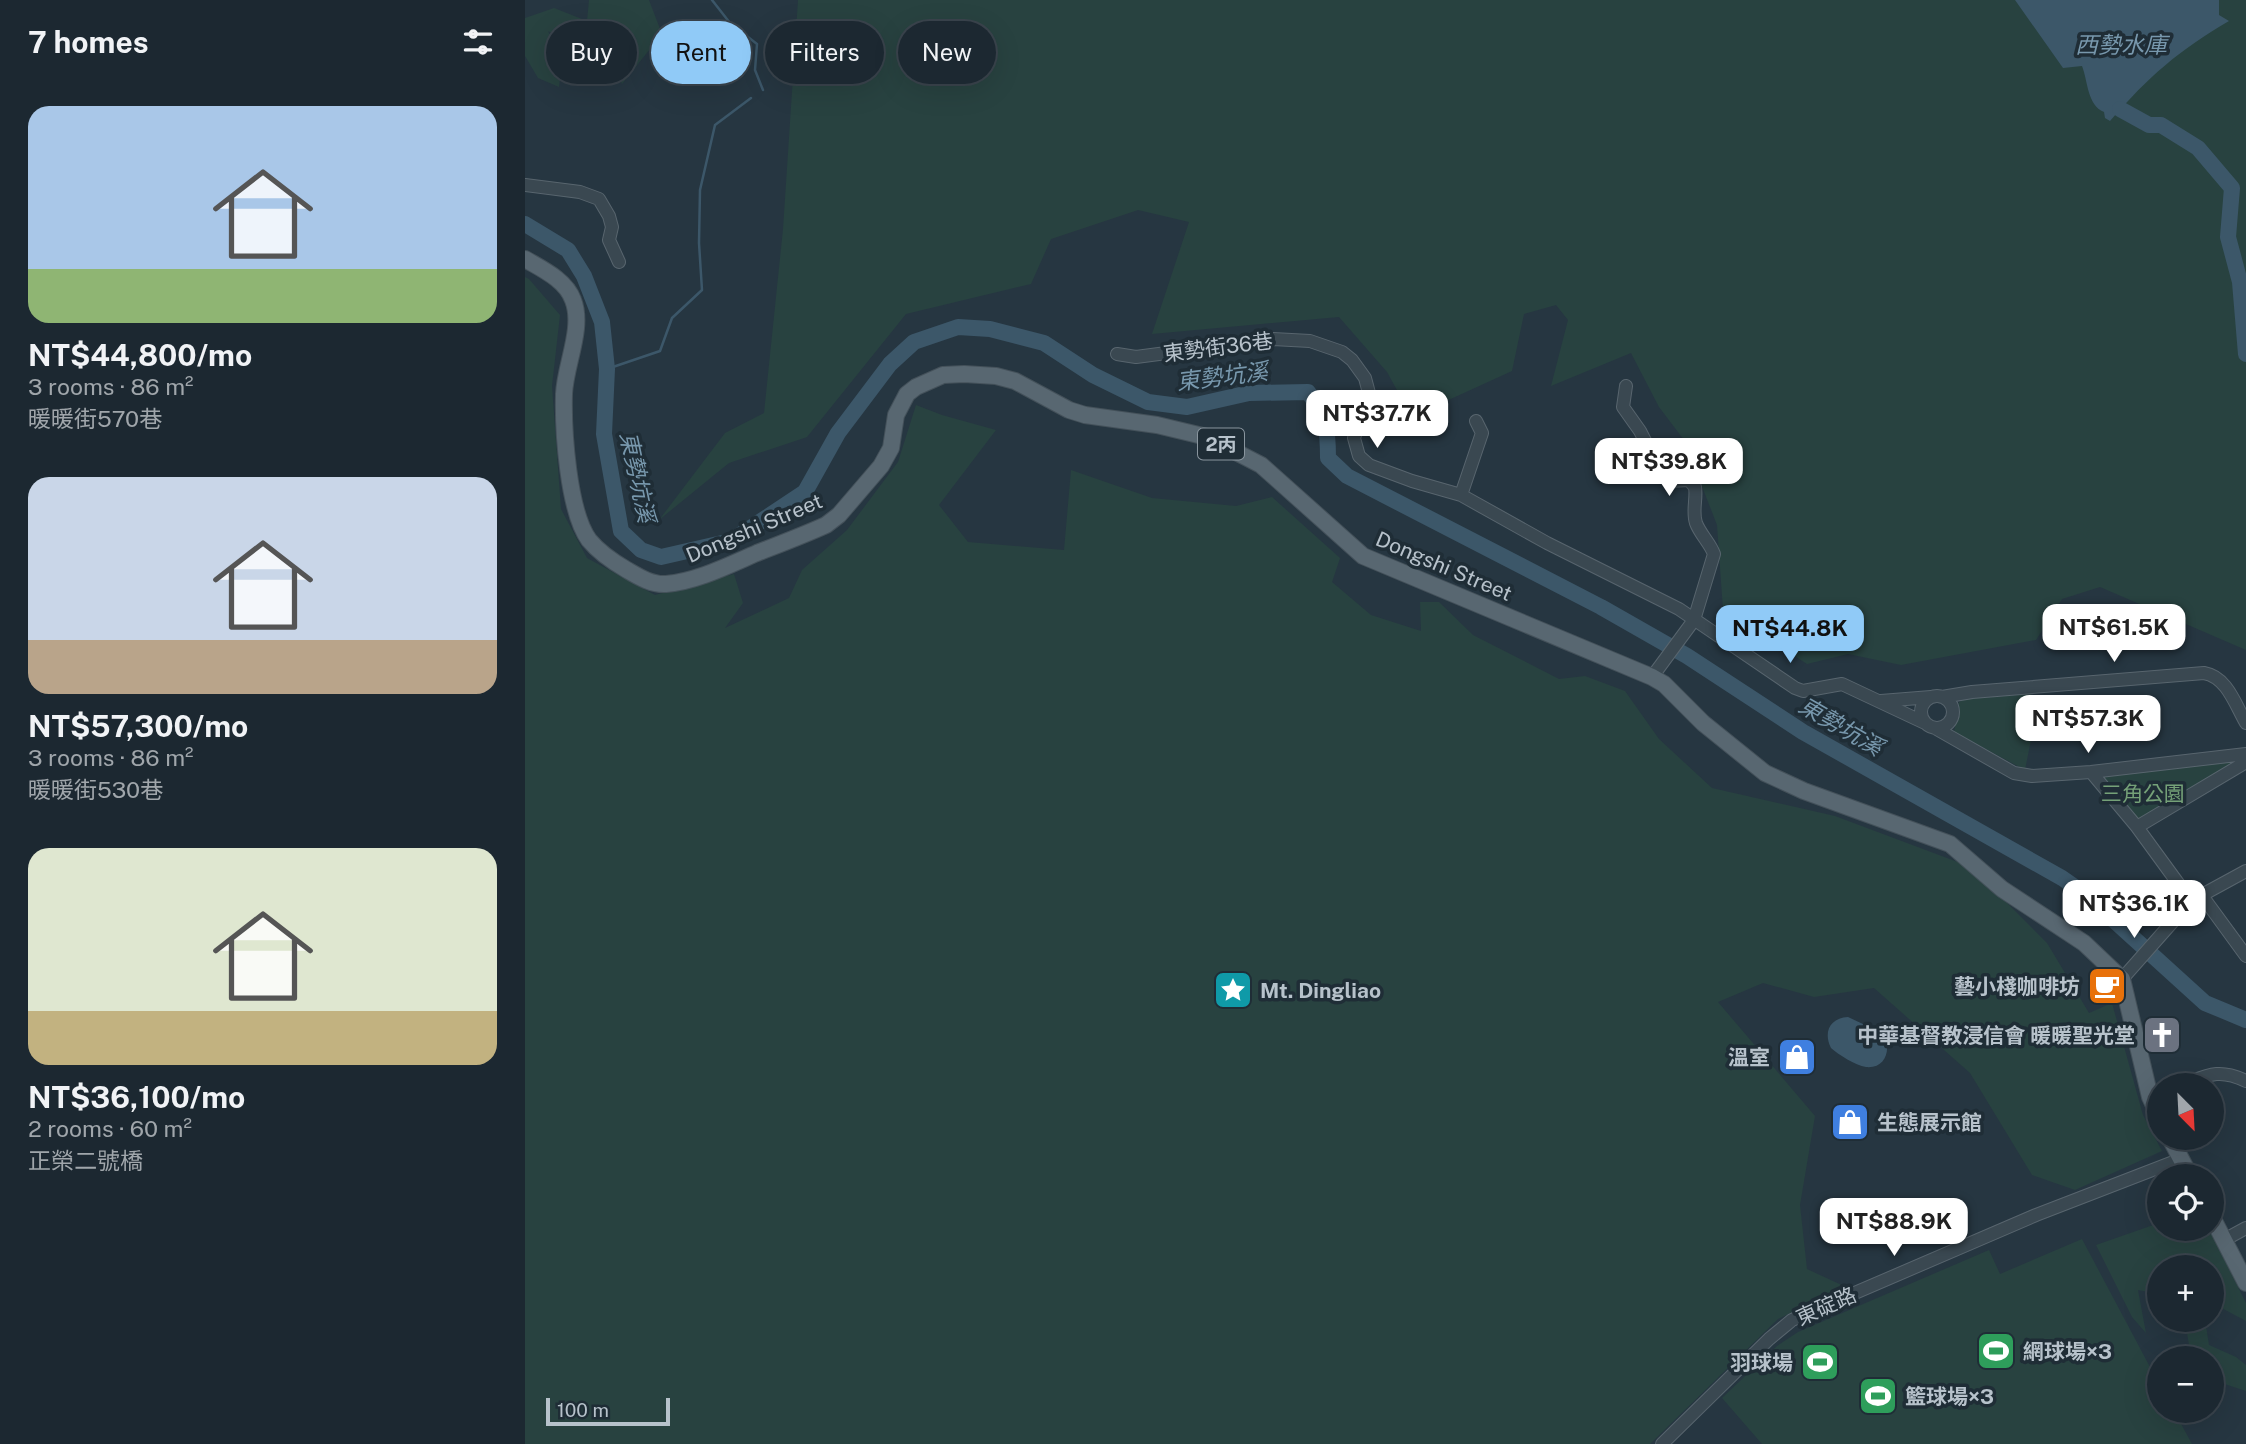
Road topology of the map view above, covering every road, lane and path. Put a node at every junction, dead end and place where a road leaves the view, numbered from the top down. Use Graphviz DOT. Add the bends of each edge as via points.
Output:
graph roads {
  1 [pos="525,185"];
  2 [pos="525,259"];
  3 [pos="619,262"];
  4 [pos="1117,354"];
  5 [pos="1626,386"];
  6 [pos="1476,421"];
  7 [pos="1461,495"];
  8 [pos="1691,624"];
  9 [pos="1655,671"];
  10 [pos="1936,697"];
  11 [pos="1881,701"];
  12 [pos="2246,723"];
  13 [pos="1930,726"];
  14 [pos="2246,754"];
  15 [pos="2246,762"];
  16 [pos="2091,772"];
  17 [pos="2137,827"];
  18 [pos="2246,870"];
  19 [pos="2197,899"];
  20 [pos="2246,956"];
  21 [pos="2126,975"];
  22 [pos="2150,1073"];
  23 [pos="2224,1073"];
  24 [pos="2246,1082"];
  25 [pos="2177,1150"];
  26 [pos="2181,1158"];
  27 [pos="2184,1164"];
  28 [pos="2246,1228"];
  29 [pos="2224,1240"];
  30 [pos="2246,1283"];
  31 [pos="1663,1444"];
  1 -- 3 [label="street" via="599,199 609,216 610,240"];
  2 -- 9 [label="main road, Dongshi Street / 2丙" via="565,287 573,299 575,331 565,376 565,430 581,524 604,553 655,583 714,572 826,525 881,466 907,394 943,375 996,376 1085,415 1207,437 1261,465 1363,555"];
  4 -- 7 [label="street, 東勢街36巷" via="1136,357 1273,339 1310,341 1342,352 1365,378 1369,394 1354,439 1359,456 1381,471"];
  5 -- 8 [label="street" via="1623,407 1663,476 1669,481 1689,480 1695,487 1697,525 1714,554"];
  6 -- 7 [label="street" via="1482,433"];
  7 -- 8 [label="street, 東勢街36巷" via="1679,609"];
  8 -- 9 [label="street"];
  8 -- 11 [label="street, 東勢街36巷" via="1795,688 1803,691 1842,684"];
  9 -- 21 [label="main road, Dongshi Street / 2丙" via="1703,723 1765,773 1950,844 2002,890"];
  10 -- 11 [label="street"];
  10 -- 12 [label="street" via="2204,673 2223,682"];
  10 -- 13 [label="street" via="1921,709"];
  10 -- 13 [label="street" via="1946,699 1952,719 1944,726"];
  11 -- 13 [label="street, 東勢街36巷"];
  13 -- 16 [label="street, 東勢街36巷" via="2014,773"];
  14 -- 16 [label="street, 東勢街36巷"];
  15 -- 17 [label="street"];
  16 -- 17 [label="street"];
  17 -- 19 [label="street"];
  18 -- 19 [label="street"];
  19 -- 20 [label="street"];
  19 -- 21 [label="street"];
  21 -- 22 [label="main road"];
  23 -- 24 [label="street"];
  25 -- 26 [label="main road"];
  26 -- 27 [label="main road"];
  26 -- 31 [label="street, 東碇路" via="1792,1320"];
  28 -- 29 [label="street"];
  29 -- 30 [label="main road"];
}
